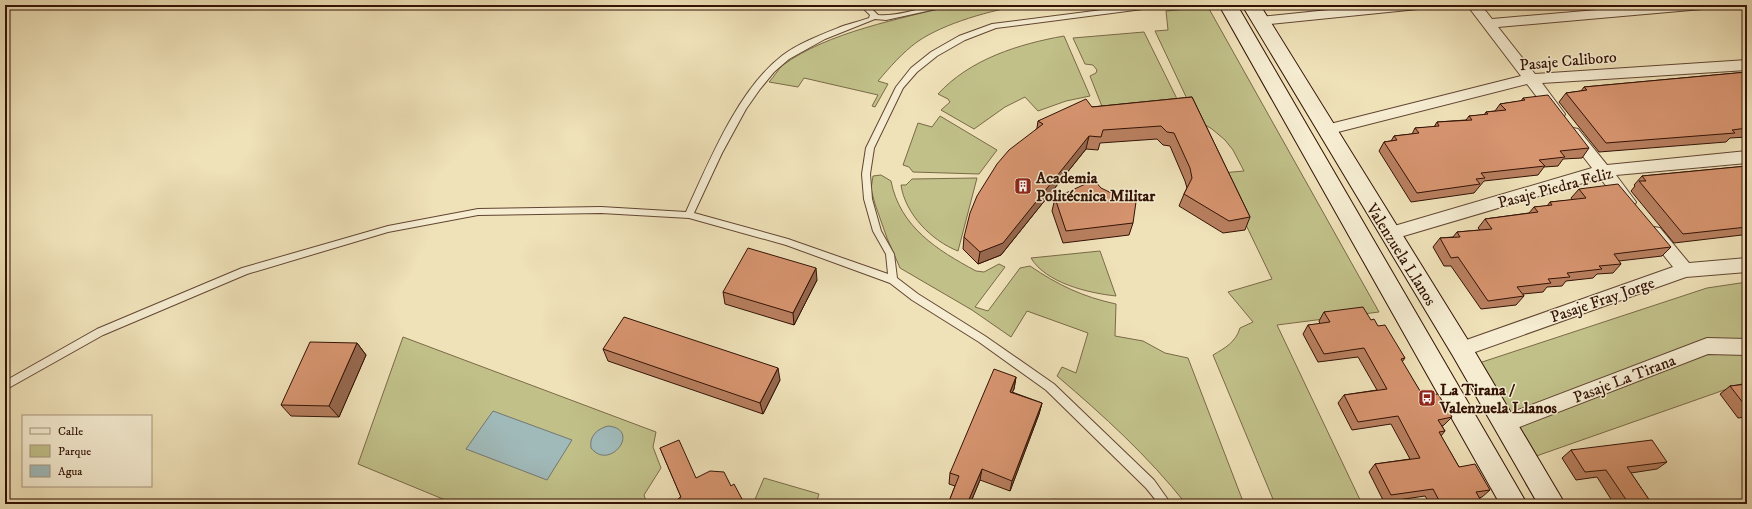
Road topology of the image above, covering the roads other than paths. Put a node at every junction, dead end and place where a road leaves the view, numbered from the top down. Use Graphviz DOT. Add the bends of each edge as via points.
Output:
graph roads {
  1 [pos="864,5"];
  2 [pos="945,5"];
  3 [pos="1158,5"];
  4 [pos="1228,5"];
  5 [pos="1418,5"];
  6 [pos="1474,5"];
  7 [pos="1702,5"];
  8 [pos="1255,13"];
  9 [pos="874,17"];
  10 [pos="1488,24"];
  11 [pos="1747,65"];
  12 [pos="1530,79"];
  13 [pos="1326,130"];
  14 [pos="1747,157"];
  15 [pos="1603,171"];
  16 [pos="689,215"];
  17 [pos="1390,234"];
  18 [pos="1747,265"];
  19 [pos="1685,270"];
  20 [pos="893,280"];
  21 [pos="1747,347"];
  22 [pos="1461,349"];
  23 [pos="5,386"];
  24 [pos="1504,424"];
  25 [pos="1166,504"];
  26 [pos="1514,504"];
  27 [pos="1552,504"];
  1 -- 9 [label="lane"];
  2 -- 9 [label="lane" via="886,18"];
  3 -- 20 [label="lane" via="995,26 962,38 934,54 914,70 900,87 870,148 866,174 868,199 877,231 890,254"];
  4 -- 26 [label="main road, Valenzuela Llanos"];
  5 -- 8 [label="street"];
  6 -- 10 [label="street"];
  7 -- 10 [label="street"];
  8 -- 13 [label="main road, Valenzuela Llanos"];
  9 -- 16 [label="lane" via="814,41 784,58 771,70 738,116"];
  10 -- 12 [label="street"];
  11 -- 12 [label="street, Pasaje Caliboro"];
  12 -- 13 [label="street, Pasaje Caliboro"];
  12 -- 15 [label="street"];
  13 -- 17 [label="main road, Valenzuela Llanos"];
  14 -- 15 [label="street, Pasaje Piedra Feliz"];
  15 -- 17 [label="street, Pasaje Piedra Feliz"];
  15 -- 19 [label="street"];
  16 -- 20 [label="lane" via="788,242"];
  16 -- 23 [label="lane" via="601,210 478,212 388,229 245,271 100,332"];
  17 -- 22 [label="main road, Valenzuela Llanos"];
  18 -- 19 [label="street, Pasaje Fray Jorge"];
  19 -- 22 [label="street, Pasaje Fray Jorge"];
  20 -- 25 [label="lane" via="1050,387 1129,462"];
  21 -- 24 [label="street, Pasaje La Tirana" via="1707,346"];
  22 -- 24 [label="main road, Valenzuela Llanos"];
  24 -- 27 [label="main road, Valenzuela Llanos"];
}
